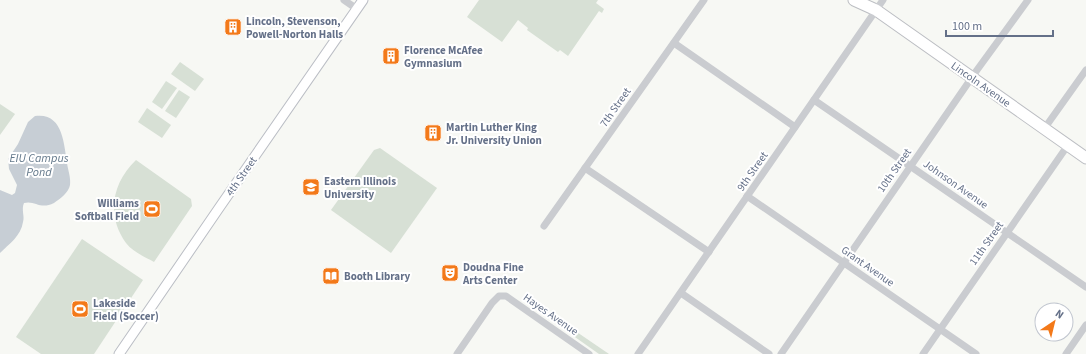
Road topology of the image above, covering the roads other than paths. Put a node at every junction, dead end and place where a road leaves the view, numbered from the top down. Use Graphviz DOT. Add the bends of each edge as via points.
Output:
graph roads {
  1 [pos="344,0"];
  2 [pos="363,0"];
  3 [pos="704,0"];
  4 [pos="854,0"];
  5 [pos="869,0"];
  6 [pos="884,0"];
  7 [pos="1028,0"];
  8 [pos="357,9"];
  9 [pos="876,10"];
  10 [pos="674,43"];
  11 [pos="1086,70"];
  12 [pos="972,78"];
  13 [pos="814,100"];
  14 [pos="795,127"];
  15 [pos="1044,129"];
  16 [pos="1068,145"];
  17 [pos="1086,158"];
  18 [pos="911,166"];
  19 [pos="585,168"];
  20 [pos="747,196"];
  21 [pos="544,226"];
  22 [pos="1007,233"];
  23 [pos="709,252"];
  24 [pos="844,263"];
  25 [pos="1086,287"];
  26 [pos="681,293"];
  27 [pos="1086,325"];
  28 [pos="940,330"];
  29 [pos="119,354"];
  30 [pos="458,354"];
  31 [pos="589,354"];
  32 [pos="638,354"];
  33 [pos="769,354"];
  34 [pos="781,354"];
  35 [pos="923,354"];
  36 [pos="976,354"];
  37 [pos="1066,354"];
  1 -- 8 [label="street"];
  2 -- 8 [label="street, 4th Street"];
  3 -- 10 [label="street, 7th Street"];
  4 -- 9 [label="main road, Lincoln Avenue"];
  5 -- 9 [label="main road, Lincoln Avenue"];
  6 -- 9 [label="street, 9th Street"];
  7 -- 12 [label="street, 10th Street"];
  8 -- 29 [label="street, 4th Street"];
  9 -- 12 [label="main road, Lincoln Avenue"];
  9 -- 13 [label="street, 9th Street"];
  10 -- 14 [label="street"];
  10 -- 19 [label="street, 7th Street"];
  11 -- 15 [label="street"];
  12 -- 15 [label="main road, Lincoln Avenue"];
  12 -- 18 [label="street, 10th Street"];
  13 -- 14 [label="street, 9th Street"];
  13 -- 18 [label="street, Johnson Avenue"];
  14 -- 20 [label="street, 9th Street"];
  15 -- 16 [label="main road, Lincoln Avenue"];
  16 -- 17 [label="main road, Lincoln Avenue"];
  16 -- 22 [label="street, 11th Street"];
  18 -- 22 [label="street, Johnson Avenue"];
  18 -- 24 [label="street, 10th Street"];
  19 -- 21 [label="street, 7th Street"];
  19 -- 23 [label="street"];
  20 -- 23 [label="street, 9th Street"];
  20 -- 24 [label="street, Grant Avenue"];
  22 -- 25 [label="street, Johnson Avenue"];
  22 -- 28 [label="street, 11th Street"];
  23 -- 26 [label="street, 9th Street"];
  24 -- 28 [label="street, Grant Avenue"];
  24 -- 34 [label="street, 10th Street"];
  26 -- 32 [label="street, 9th Street"];
  26 -- 33 [label="street"];
  27 -- 37 [label="street"];
  28 -- 35 [label="street, 11th Street"];
  28 -- 36 [label="street, Grant Avenue"];
  30 -- 31 [label="street, Hayes Avenue" via="499,296 510,298"];
}
